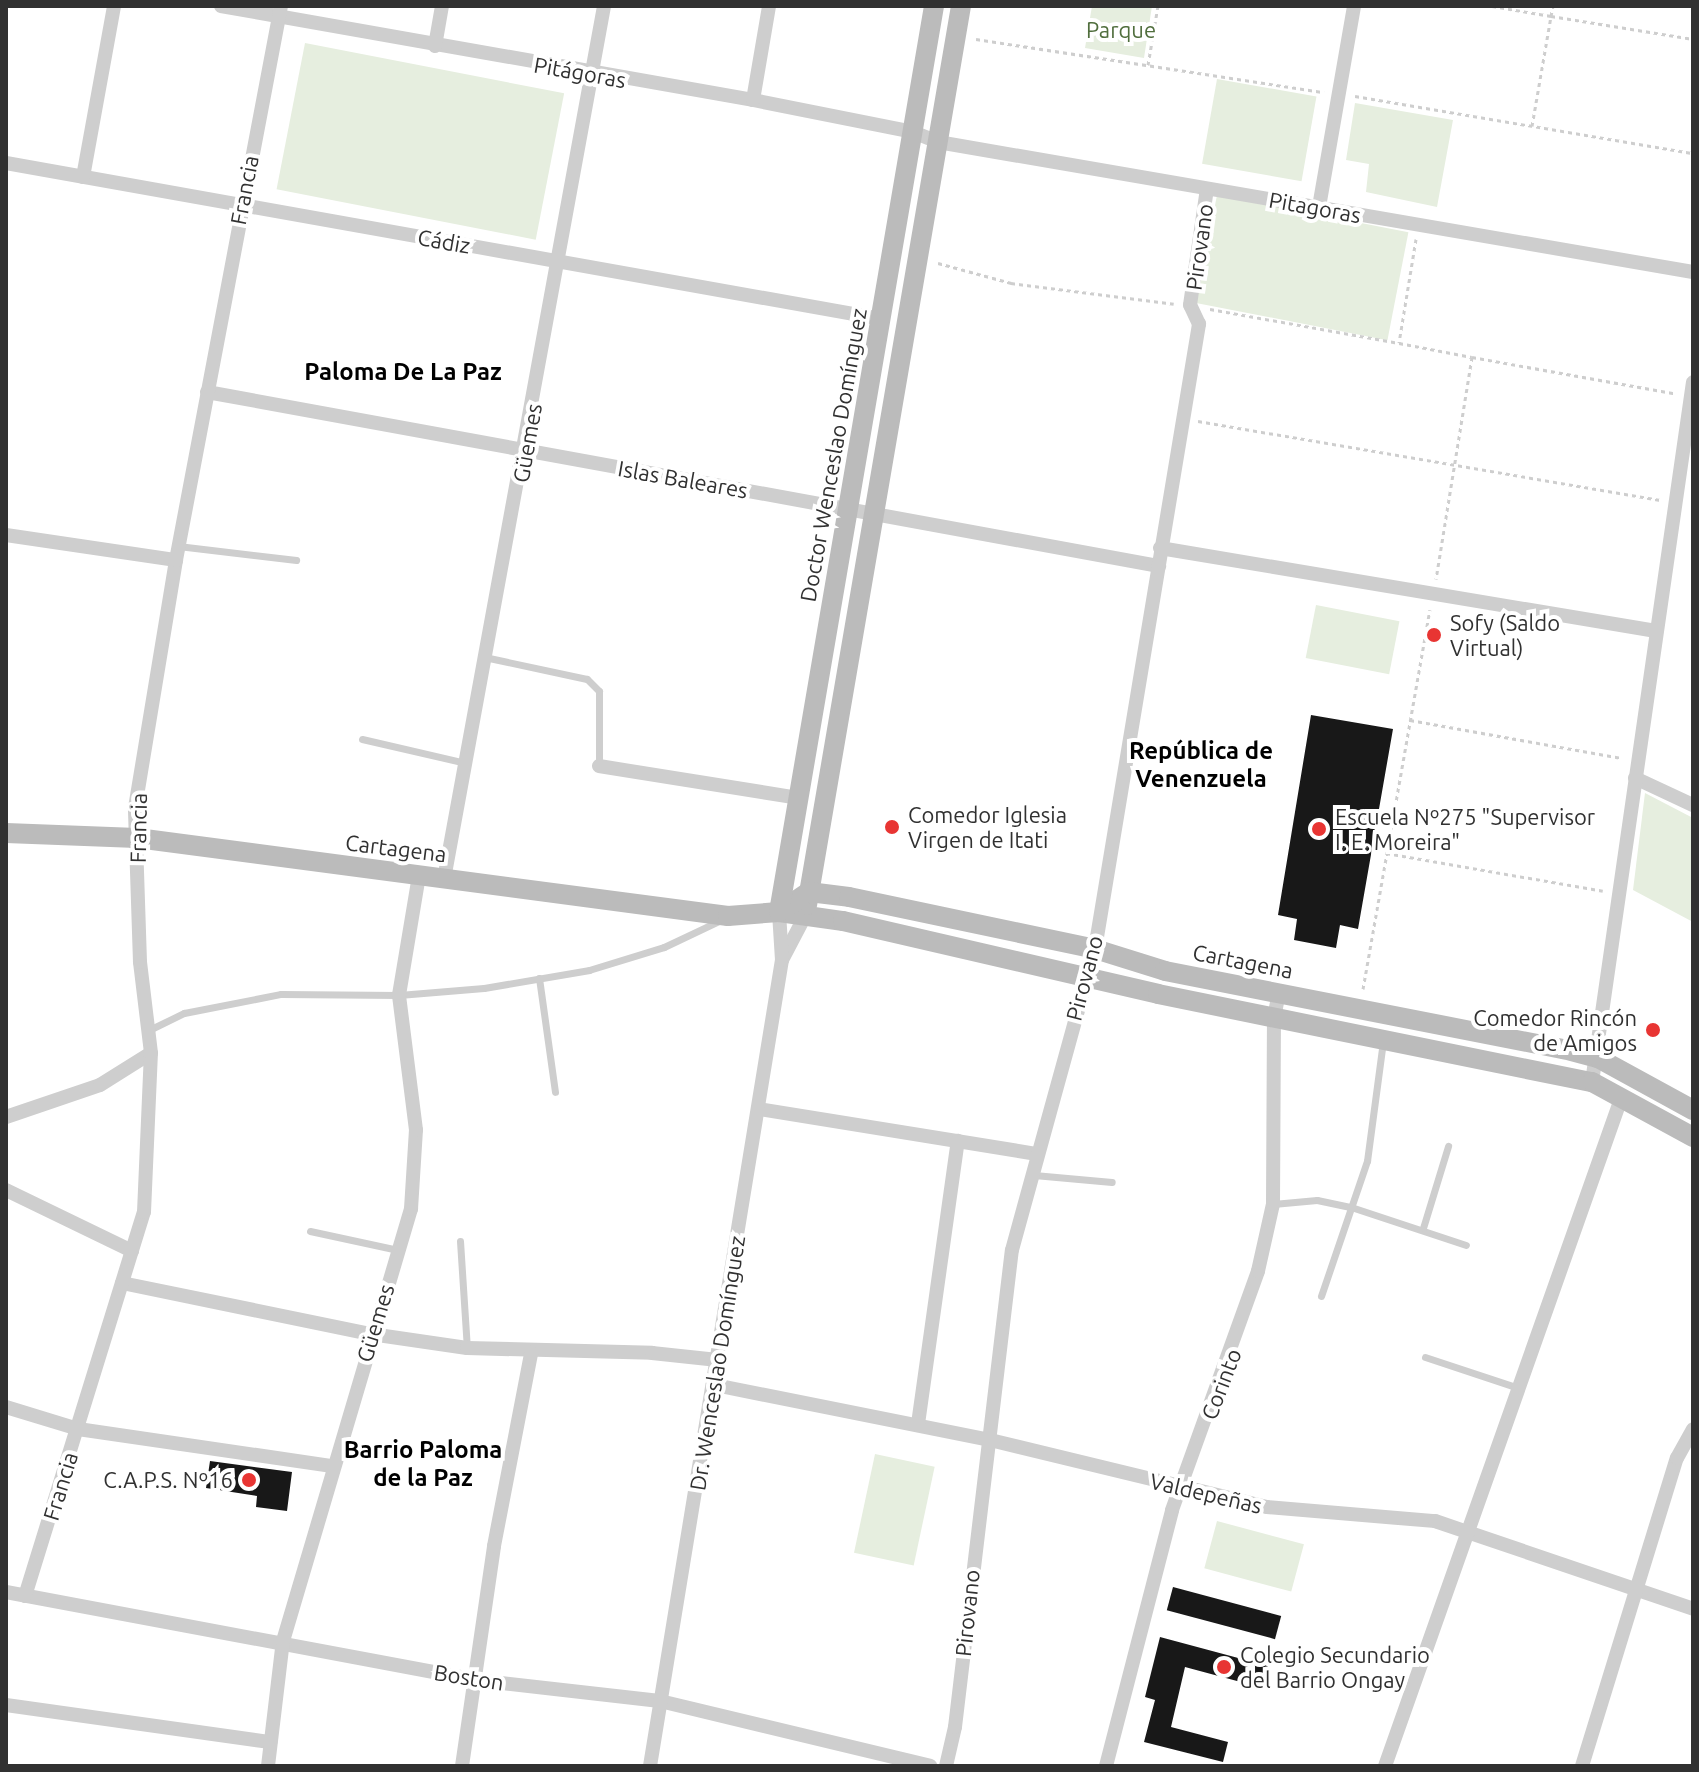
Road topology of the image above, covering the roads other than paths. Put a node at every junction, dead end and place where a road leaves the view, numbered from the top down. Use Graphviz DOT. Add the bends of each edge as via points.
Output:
graph roads {
  1 [pos="114,6"];
  2 [pos="221,6"];
  3 [pos="442,6"];
  4 [pos="604,6"];
  5 [pos="769,6"];
  6 [pos="934,6"];
  7 [pos="961,6"];
  8 [pos="1354,6"];
  9 [pos="280,11"];
  10 [pos="435,46"];
  11 [pos="592,74"];
  12 [pos="753,100"];
  13 [pos="913,132"];
  14 [pos="938,142"];
  15 [pos="6,163"];
  16 [pos="83,177"];
  17 [pos="1207,189"];
  18 [pos="241,204"];
  19 [pos="1319,207"];
  20 [pos="559,262"];
  21 [pos="1693,272"];
  22 [pos="882,319"];
  23 [pos="1692,390"];
  24 [pos="207,392"];
  25 [pos="526,450"];
  26 [pos="1687,466"];
  27 [pos="848,509"];
  28 [pos="874,515"];
  29 [pos="6,535"];
  30 [pos="1160,548"];
  31 [pos="177,553"];
  32 [pos="296,560"];
  33 [pos="1159,566"];
  34 [pos="1656,631"];
  35 [pos="489,658"];
  36 [pos="362,739"];
  37 [pos="468,763"];
  38 [pos="599,766"];
  39 [pos="1635,778"];
  40 [pos="799,798"];
  41 [pos="1693,805"];
  42 [pos="6,833"];
  43 [pos="137,838"];
  44 [pos="419,876"];
  45 [pos="444,879"];
  46 [pos="809,892"];
  47 [pos="779,912"];
  48 [pos="728,916"];
  49 [pos="805,916"];
  50 [pos="1095,949"];
  51 [pos="782,960"];
  52 [pos="1085,974"];
  53 [pos="539,978"];
  54 [pos="1279,992"];
  55 [pos="399,995"];
  56 [pos="1274,1018"];
  57 [pos="149,1030"];
  58 [pos="1384,1039"];
  59 [pos="151,1053"];
  60 [pos="1598,1058"];
  61 [pos="1592,1082"];
  62 [pos="555,1092"];
  63 [pos="1622,1096"];
  64 [pos="759,1109"];
  65 [pos="1693,1110"];
  66 [pos="6,1117"];
  67 [pos="1693,1137"];
  68 [pos="958,1141"];
  69 [pos="1448,1146"];
  70 [pos="1037,1154"];
  71 [pos="1031,1175"];
  72 [pos="1112,1182"];
  73 [pos="6,1190"];
  74 [pos="1273,1204"];
  75 [pos="1351,1207"];
  76 [pos="1423,1228"];
  77 [pos="310,1231"];
  78 [pos="460,1241"];
  79 [pos="1466,1245"];
  80 [pos="398,1250"];
  81 [pos="132,1251"];
  82 [pos="122,1283"];
  83 [pos="1321,1296"];
  84 [pos="371,1334"];
  85 [pos="467,1348"];
  86 [pos="531,1353"];
  87 [pos="1425,1357"];
  88 [pos="718,1360"];
  89 [pos="715,1385"];
  90 [pos="1519,1388"];
  91 [pos="6,1407"];
  92 [pos="918,1424"];
  93 [pos="78,1429"];
  94 [pos="1693,1429"];
  95 [pos="986,1439"];
  96 [pos="332,1466"];
  97 [pos="1180,1488"];
  98 [pos="1466,1535"];
  99 [pos="1636,1588"];
  100 [pos="6,1592"];
  101 [pos="25,1596"];
  102 [pos="1693,1609"];
  103 [pos="283,1641"];
  104 [pos="475,1680"];
  105 [pos="660,1701"];
  106 [pos="6,1705"];
  107 [pos="270,1742"];
  108 [pos="268,1766"];
  109 [pos="462,1766"];
  110 [pos="650,1766"];
  111 [pos="930,1766"];
  112 [pos="946,1766"];
  113 [pos="1106,1766"];
  114 [pos="1385,1766"];
  115 [pos="1582,1766"];
  1 -- 16 [label="street"];
  2 -- 9 [label="street, Pitágoras"];
  3 -- 10 [label="street"];
  4 -- 11 [label="street, Güemes"];
  5 -- 12 [label="street"];
  6 -- 13 [label="main road, Doctor Wenceslao Domínguez"];
  7 -- 14 [label="main road"];
  8 -- 19 [label="street"];
  9 -- 10 [label="street, Pitágoras"];
  9 -- 18 [label="street, Francia"];
  10 -- 11 [label="street, Pitágoras"];
  11 -- 12 [label="street, Pitágoras"];
  11 -- 20 [label="street, Güemes"];
  12 -- 13 [label="street, Pitágoras"];
  13 -- 14 [label="street, Pitágoras"];
  13 -- 22 [label="main road, Doctor Wenceslao Domínguez"];
  14 -- 17 [label="street, Pitagoras"];
  14 -- 28 [label="main road"];
  15 -- 16 [label="street, Cádiz"];
  16 -- 18 [label="street, Cádiz"];
  17 -- 19 [label="street, Pitagoras"];
  17 -- 30 [label="street, Pirovano" via="1190,305 1199,324"];
  18 -- 20 [label="street, Cádiz"];
  18 -- 24 [label="street, Francia"];
  19 -- 21 [label="street, Pitagoras"];
  20 -- 22 [label="street, Cádiz"];
  20 -- 25 [label="street, Güemes"];
  22 -- 27 [label="main road, Doctor Wenceslao Domínguez"];
  23 -- 26 [label="street"];
  24 -- 25 [label="street, Islas Baleares"];
  24 -- 31 [label="street, Francia"];
  25 -- 27 [label="street, Islas Baleares"];
  25 -- 35 [label="street, Güemes"];
  26 -- 34 [label="street" via="1674,502"];
  27 -- 28 [label="street, Islas Baleares"];
  27 -- 40 [label="main road, Doctor Wenceslao Domínguez"];
  28 -- 33 [label="street, Islas Baleares"];
  28 -- 46 [label="main road"];
  29 -- 31 [label="street"];
  30 -- 33 [label="street, Pirovano"];
  30 -- 34 [label="street"];
  31 -- 32 [label="lane"];
  31 -- 43 [label="street, Francia" via="135,808"];
  33 -- 50 [label="street, Pirovano"];
  34 -- 39 [label="street"];
  35 -- 37 [label="street, Güemes"];
  35 -- 38 [label="lane" via="587,679 599,691"];
  36 -- 37 [label="lane"];
  37 -- 45 [label="street, Güemes"];
  38 -- 40 [label="street"];
  39 -- 41 [label="street"];
  39 -- 60 [label="street"];
  40 -- 47 [label="main road, Doctor Wenceslao Domínguez"];
  42 -- 43 [label="main road, Cartagena"];
  43 -- 44 [label="main road, Cartagena"];
  43 -- 57 [label="street, Francia" via="140,962"];
  44 -- 45 [label="main road, Cartagena"];
  44 -- 55 [label="street, Güemes"];
  45 -- 48 [label="main road, Cartagena"];
  46 -- 47 [label="main road, Cartagena"];
  46 -- 49 [label="main road"];
  46 -- 50 [label="main road, Cartagena"];
  47 -- 48 [label="main road, Cartagena"];
  47 -- 49 [label="main road, Cartagena"];
  47 -- 51 [label="street, Dr. Wenceslao Domínguez"];
  48 -- 53 [label="lane" via="664,947"];
  49 -- 51 [label="street, Dr. Wenceslao Domínguez"];
  49 -- 52 [label="main road, Cartagena"];
  50 -- 52 [label="street, Pirovano"];
  50 -- 54 [label="main road, Cartagena" via="1165,971"];
  51 -- 64 [label="street, Dr. Wenceslao Domínguez"];
  52 -- 56 [label="main road, Cartagena"];
  52 -- 70 [label="street, Pirovano"];
  53 -- 55 [label="lane"];
  53 -- 62 [label="lane"];
  54 -- 56 [label="street, Corinto"];
  54 -- 60 [label="main road, Cartagena"];
  55 -- 57 [label="lane" via="281,994 184,1013"];
  55 -- 80 [label="street, Güemes" via="417,1169"];
  56 -- 58 [label="main road, Cartagena"];
  56 -- 74 [label="street, Corinto"];
  57 -- 59 [label="street, Francia"];
  58 -- 61 [label="main road, Cartagena"];
  58 -- 75 [label="lane" via="1367,1161"];
  59 -- 66 [label="street" via="100,1085"];
  59 -- 81 [label="street, Francia" via="149,1168"];
  60 -- 61 [label="street"];
  60 -- 65 [label="main road, Cartagena"];
  61 -- 63 [label="main road, Cartagena"];
  63 -- 67 [label="main road, Cartagena"];
  63 -- 90 [label="street"];
  64 -- 68 [label="street"];
  64 -- 88 [label="street, Dr. Wenceslao Domínguez"];
  68 -- 70 [label="street"];
  68 -- 92 [label="street"];
  69 -- 76 [label="lane"];
  70 -- 71 [label="street, Pirovano"];
  71 -- 72 [label="lane"];
  71 -- 95 [label="street, Pirovano" via="1012,1250"];
  73 -- 81 [label="street"];
  74 -- 75 [label="lane" via="1317,1200"];
  74 -- 97 [label="street, Corinto" via="1237,1341"];
  75 -- 76 [label="lane"];
  75 -- 83 [label="lane"];
  76 -- 79 [label="lane"];
  77 -- 80 [label="lane"];
  78 -- 85 [label="lane"];
  80 -- 84 [label="street, Güemes"];
  81 -- 82 [label="street, Francia"];
  82 -- 84 [label="street"];
  82 -- 93 [label="street, Francia"];
  84 -- 85 [label="street"];
  84 -- 96 [label="street, Güemes"];
  85 -- 86 [label="street"];
  86 -- 88 [label="street" via="598,1351"];
  86 -- 104 [label="street"];
  87 -- 90 [label="lane"];
  88 -- 89 [label="street, Dr. Wenceslao Domínguez"];
  89 -- 92 [label="street, Valdepeñas"];
  89 -- 105 [label="street, Dr. Wenceslao Domínguez"];
  90 -- 98 [label="street"];
  91 -- 93 [label="street"];
  92 -- 95 [label="street, Valdepeñas"];
  93 -- 96 [label="street"];
  93 -- 101 [label="street, Francia"];
  94 -- 99 [label="street" via="1677,1458"];
  95 -- 97 [label="street, Valdepeñas"];
  95 -- 112 [label="street, Pirovano" via="955,1727"];
  96 -- 103 [label="street, Güemes"];
  97 -- 98 [label="street, Valdepeñas" via="1267,1507 1408,1516"];
  97 -- 113 [label="street, Corinto"];
  98 -- 99 [label="street, Valdepeñas"];
  98 -- 114 [label="street"];
  99 -- 102 [label="street, Valdepeñas"];
  99 -- 115 [label="street"];
  100 -- 101 [label="street, Boston"];
  101 -- 103 [label="street, Boston"];
  103 -- 104 [label="street, Boston"];
  103 -- 107 [label="street, Güemes"];
  104 -- 105 [label="street, Boston"];
  104 -- 109 [label="street"];
  105 -- 110 [label="street, Dr. Wenceslao Domínguez"];
  105 -- 111 [label="street, Boston"];
  106 -- 107 [label="street"];
  107 -- 108 [label="street, Güemes"];
}
